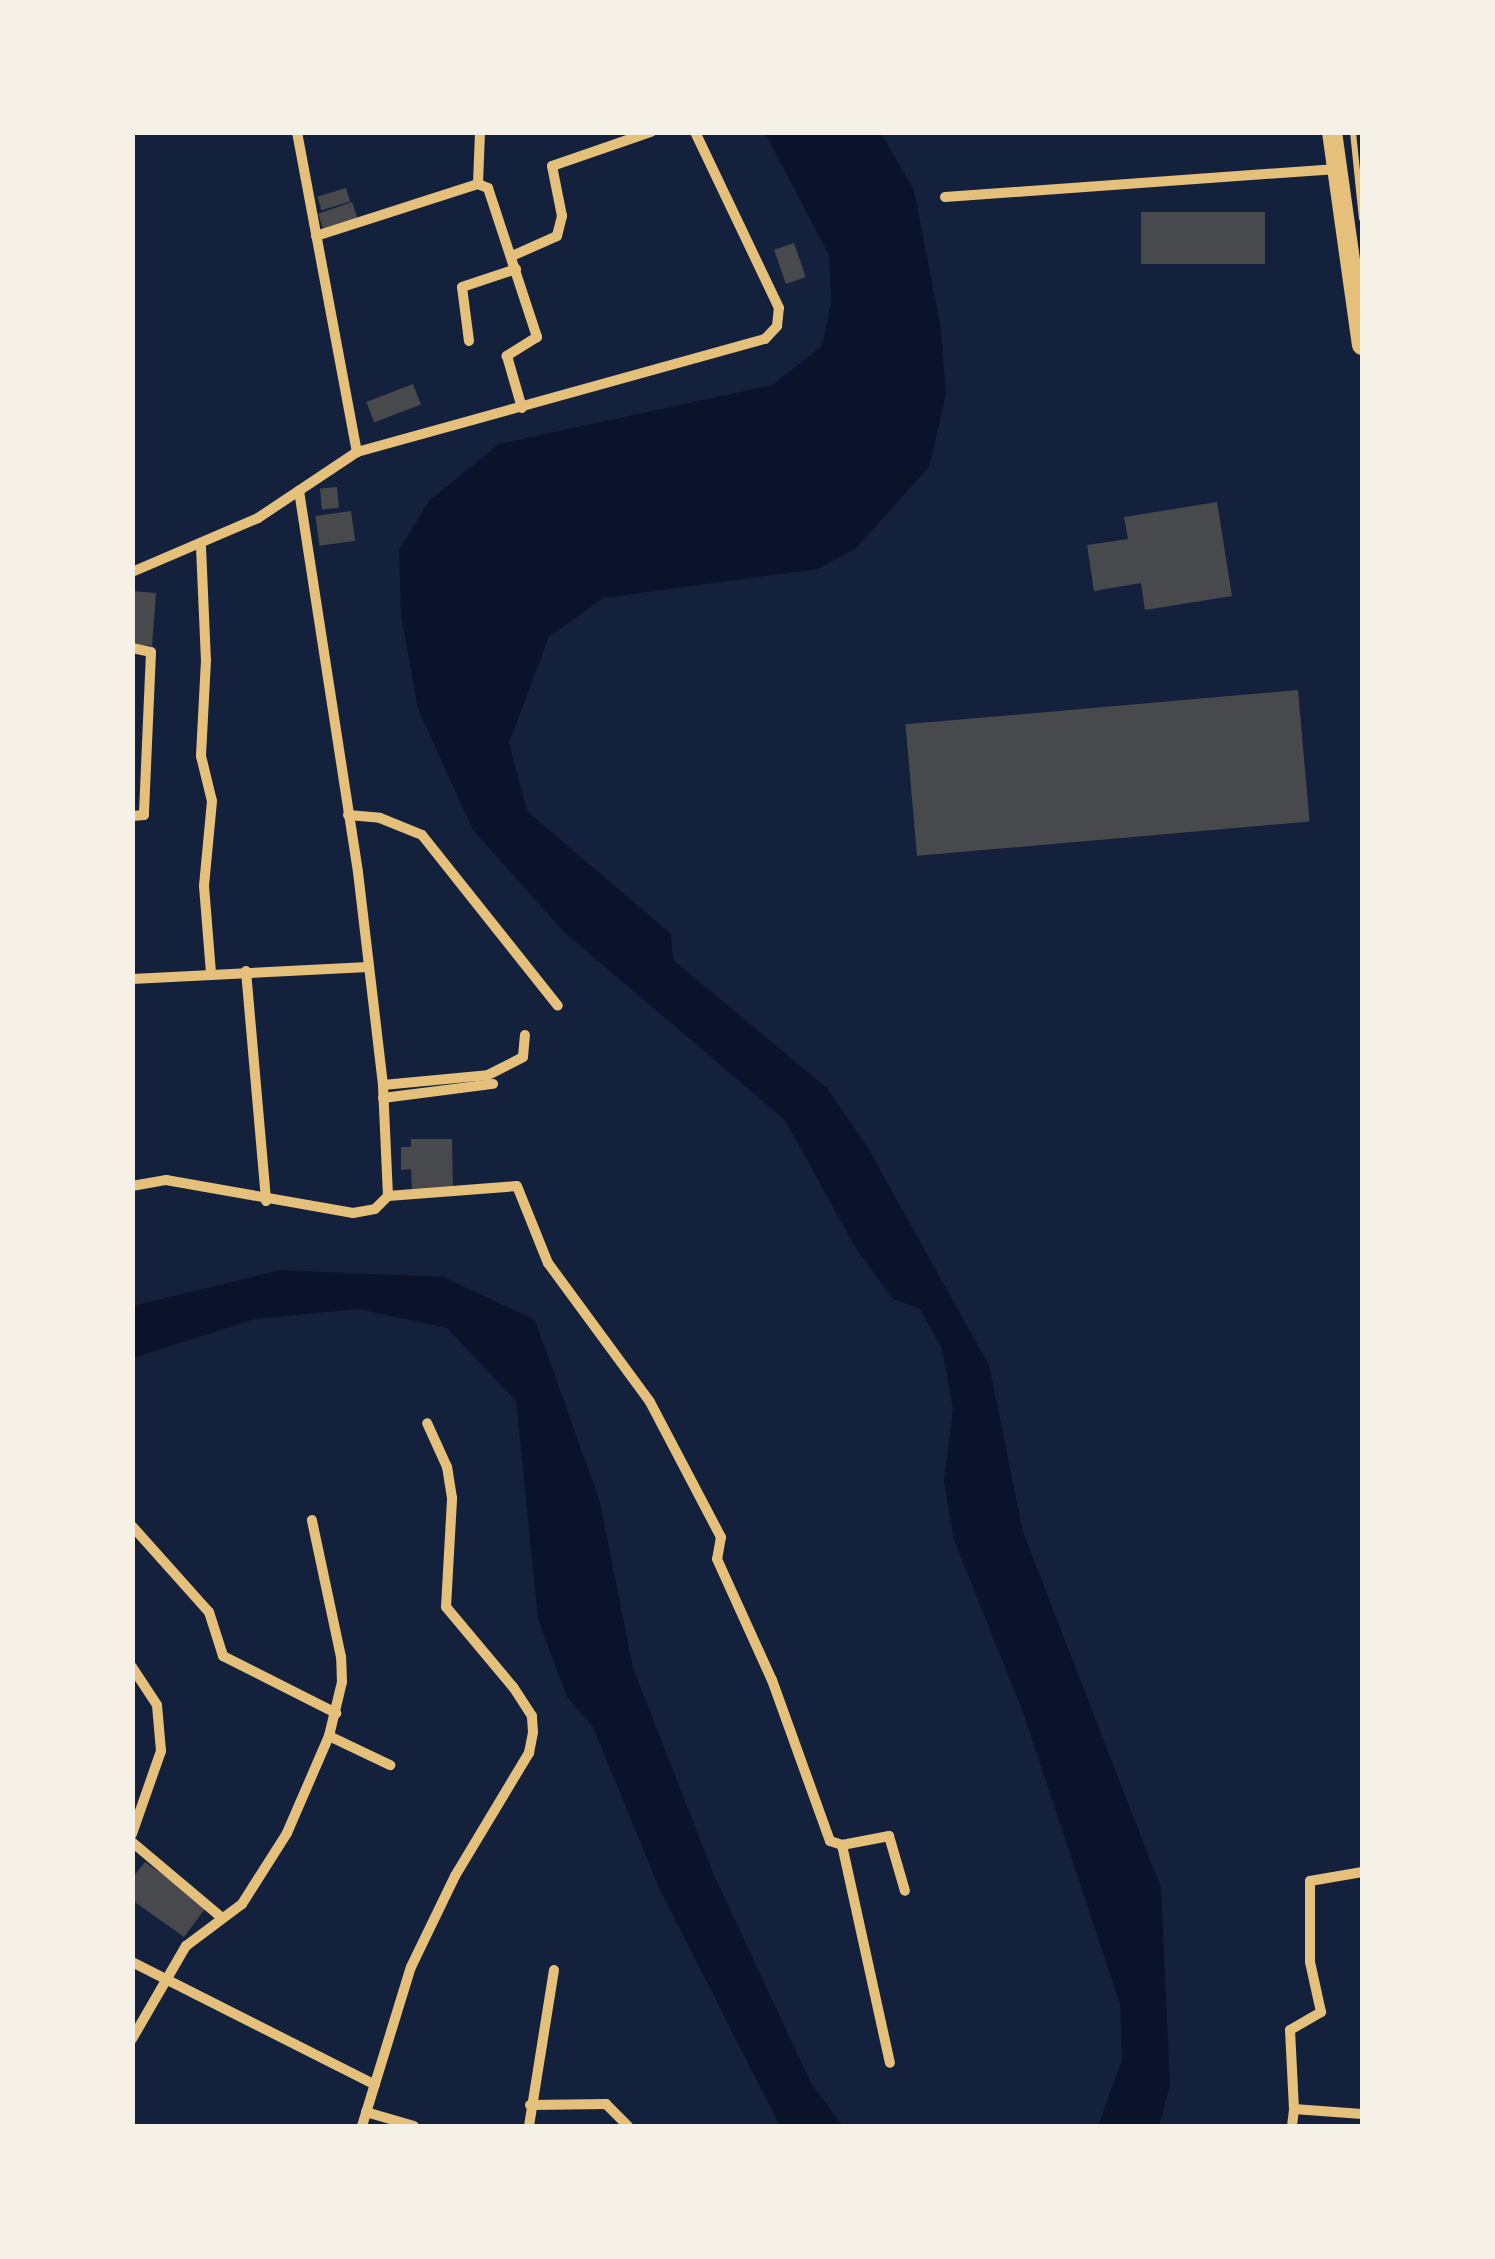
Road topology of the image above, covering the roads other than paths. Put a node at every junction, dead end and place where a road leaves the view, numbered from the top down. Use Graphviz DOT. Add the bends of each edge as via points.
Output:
graph roads {
  1 [pos="298,132"];
  2 [pos="480,132"];
  3 [pos="651,132"];
  4 [pos="695,132"];
  5 [pos="1332,132"];
  6 [pos="1353,132"];
  7 [pos="1337,169"];
  8 [pos="478,184"];
  9 [pos="945,197"];
  10 [pos="1362,219"];
  11 [pos="316,236"];
  12 [pos="512,256"];
  13 [pos="516,269"];
  14 [pos="469,341"];
  15 [pos="1362,345"];
  16 [pos="522,408"];
  17 [pos="357,452"];
  18 [pos="299,492"];
  19 [pos="201,547"];
  20 [pos="132,572"];
  21 [pos="132,648"];
  22 [pos="348,815"];
  23 [pos="132,816"];
  24 [pos="368,966"];
  25 [pos="246,972"];
  26 [pos="212,974"];
  27 [pos="132,979"];
  28 [pos="558,1006"];
  29 [pos="526,1035"];
  30 [pos="493,1084"];
  31 [pos="383,1085"];
  32 [pos="383,1098"];
  33 [pos="132,1186"];
  34 [pos="388,1196"];
  35 [pos="266,1201"];
  36 [pos="427,1423"];
  37 [pos="312,1520"];
  38 [pos="132,1526"];
  39 [pos="132,1667"];
  40 [pos="336,1713"];
  41 [pos="328,1736"];
  42 [pos="390,1765"];
  43 [pos="132,1834"];
  44 [pos="132,1842"];
  45 [pos="842,1845"];
  46 [pos="1362,1872"];
  47 [pos="905,1891"];
  48 [pos="220,1916"];
  49 [pos="132,1962"];
  50 [pos="554,1970"];
  51 [pos="166,1978"];
  52 [pos="132,2039"];
  53 [pos="890,2063"];
  54 [pos="375,2084"];
  55 [pos="530,2106"];
  56 [pos="1294,2110"];
  57 [pos="366,2112"];
  58 [pos="1362,2114"];
  59 [pos="362,2126"];
  60 [pos="414,2126"];
  61 [pos="530,2126"];
  62 [pos="628,2126"];
  63 [pos="1292,2126"];
  1 -- 11 [label="street"];
  2 -- 8 [label="street"];
  3 -- 12 [label="street" via="552,166 562,216 557,236"];
  4 -- 16 [label="street" via="779,308 778,326 765,339"];
  5 -- 7 [label="main road"];
  6 -- 10 [label="lane"];
  7 -- 9 [label="street"];
  7 -- 15 [label="main road"];
  8 -- 11 [label="street"];
  8 -- 12 [label="street" via="488,188"];
  11 -- 17 [label="street"];
  12 -- 13 [label="street"];
  13 -- 14 [label="street" via="462,287"];
  13 -- 16 [label="street" via="537,337 509,351"];
  16 -- 17 [label="street"];
  17 -- 18 [label="street"];
  18 -- 19 [label="street"];
  18 -- 22 [label="street"];
  19 -- 20 [label="street"];
  19 -- 26 [label="street" via="201,756 212,801 204,886"];
  21 -- 23 [label="street" via="152,652 144,815"];
  22 -- 24 [label="street"];
  22 -- 28 [label="street" via="380,818 422,835"];
  24 -- 25 [label="street"];
  24 -- 31 [label="street"];
  25 -- 26 [label="street"];
  25 -- 35 [label="street"];
  26 -- 27 [label="street"];
  29 -- 31 [label="street" via="524,1057 488,1075"];
  30 -- 32 [label="street"];
  31 -- 32 [label="street"];
  32 -- 34 [label="street"];
  33 -- 35 [label="street" via="166,1180"];
  34 -- 35 [label="street" via="375,1209 353,1213"];
  34 -- 45 [label="street" via="517,1186 548,1263 650,1402 698,1490 721,1538 718,1559 772,1680 817,1812 830,1841"];
  36 -- 54 [label="street" via="447,1466 452,1498 446,1607 513,1688 532,1716 534,1732 530,1753 455,1876 411,1968"];
  37 -- 40 [label="street" via="341,1656"];
  38 -- 40 [label="street" via="209,1612 223,1656"];
  39 -- 43 [label="street" via="157,1705 162,1751"];
  40 -- 41 [label="street"];
  41 -- 42 [label="street"];
  41 -- 48 [label="street" via="288,1833 242,1904"];
  44 -- 48 [label="street"];
  45 -- 47 [label="street" via="888,1836"];
  45 -- 53 [label="street"];
  46 -- 56 [label="street" via="1312,1878 1309,1884 1310,1962 1321,2012 1290,2030"];
  48 -- 51 [label="street" via="186,1946"];
  49 -- 51 [label="street"];
  50 -- 55 [label="street"];
  51 -- 52 [label="street"];
  51 -- 54 [label="street"];
  54 -- 57 [label="street"];
  55 -- 61 [label="street"];
  55 -- 62 [label="street" via="606,2104"];
  56 -- 58 [label="street"];
  56 -- 63 [label="street"];
  57 -- 59 [label="street"];
  57 -- 60 [label="street"];
}
